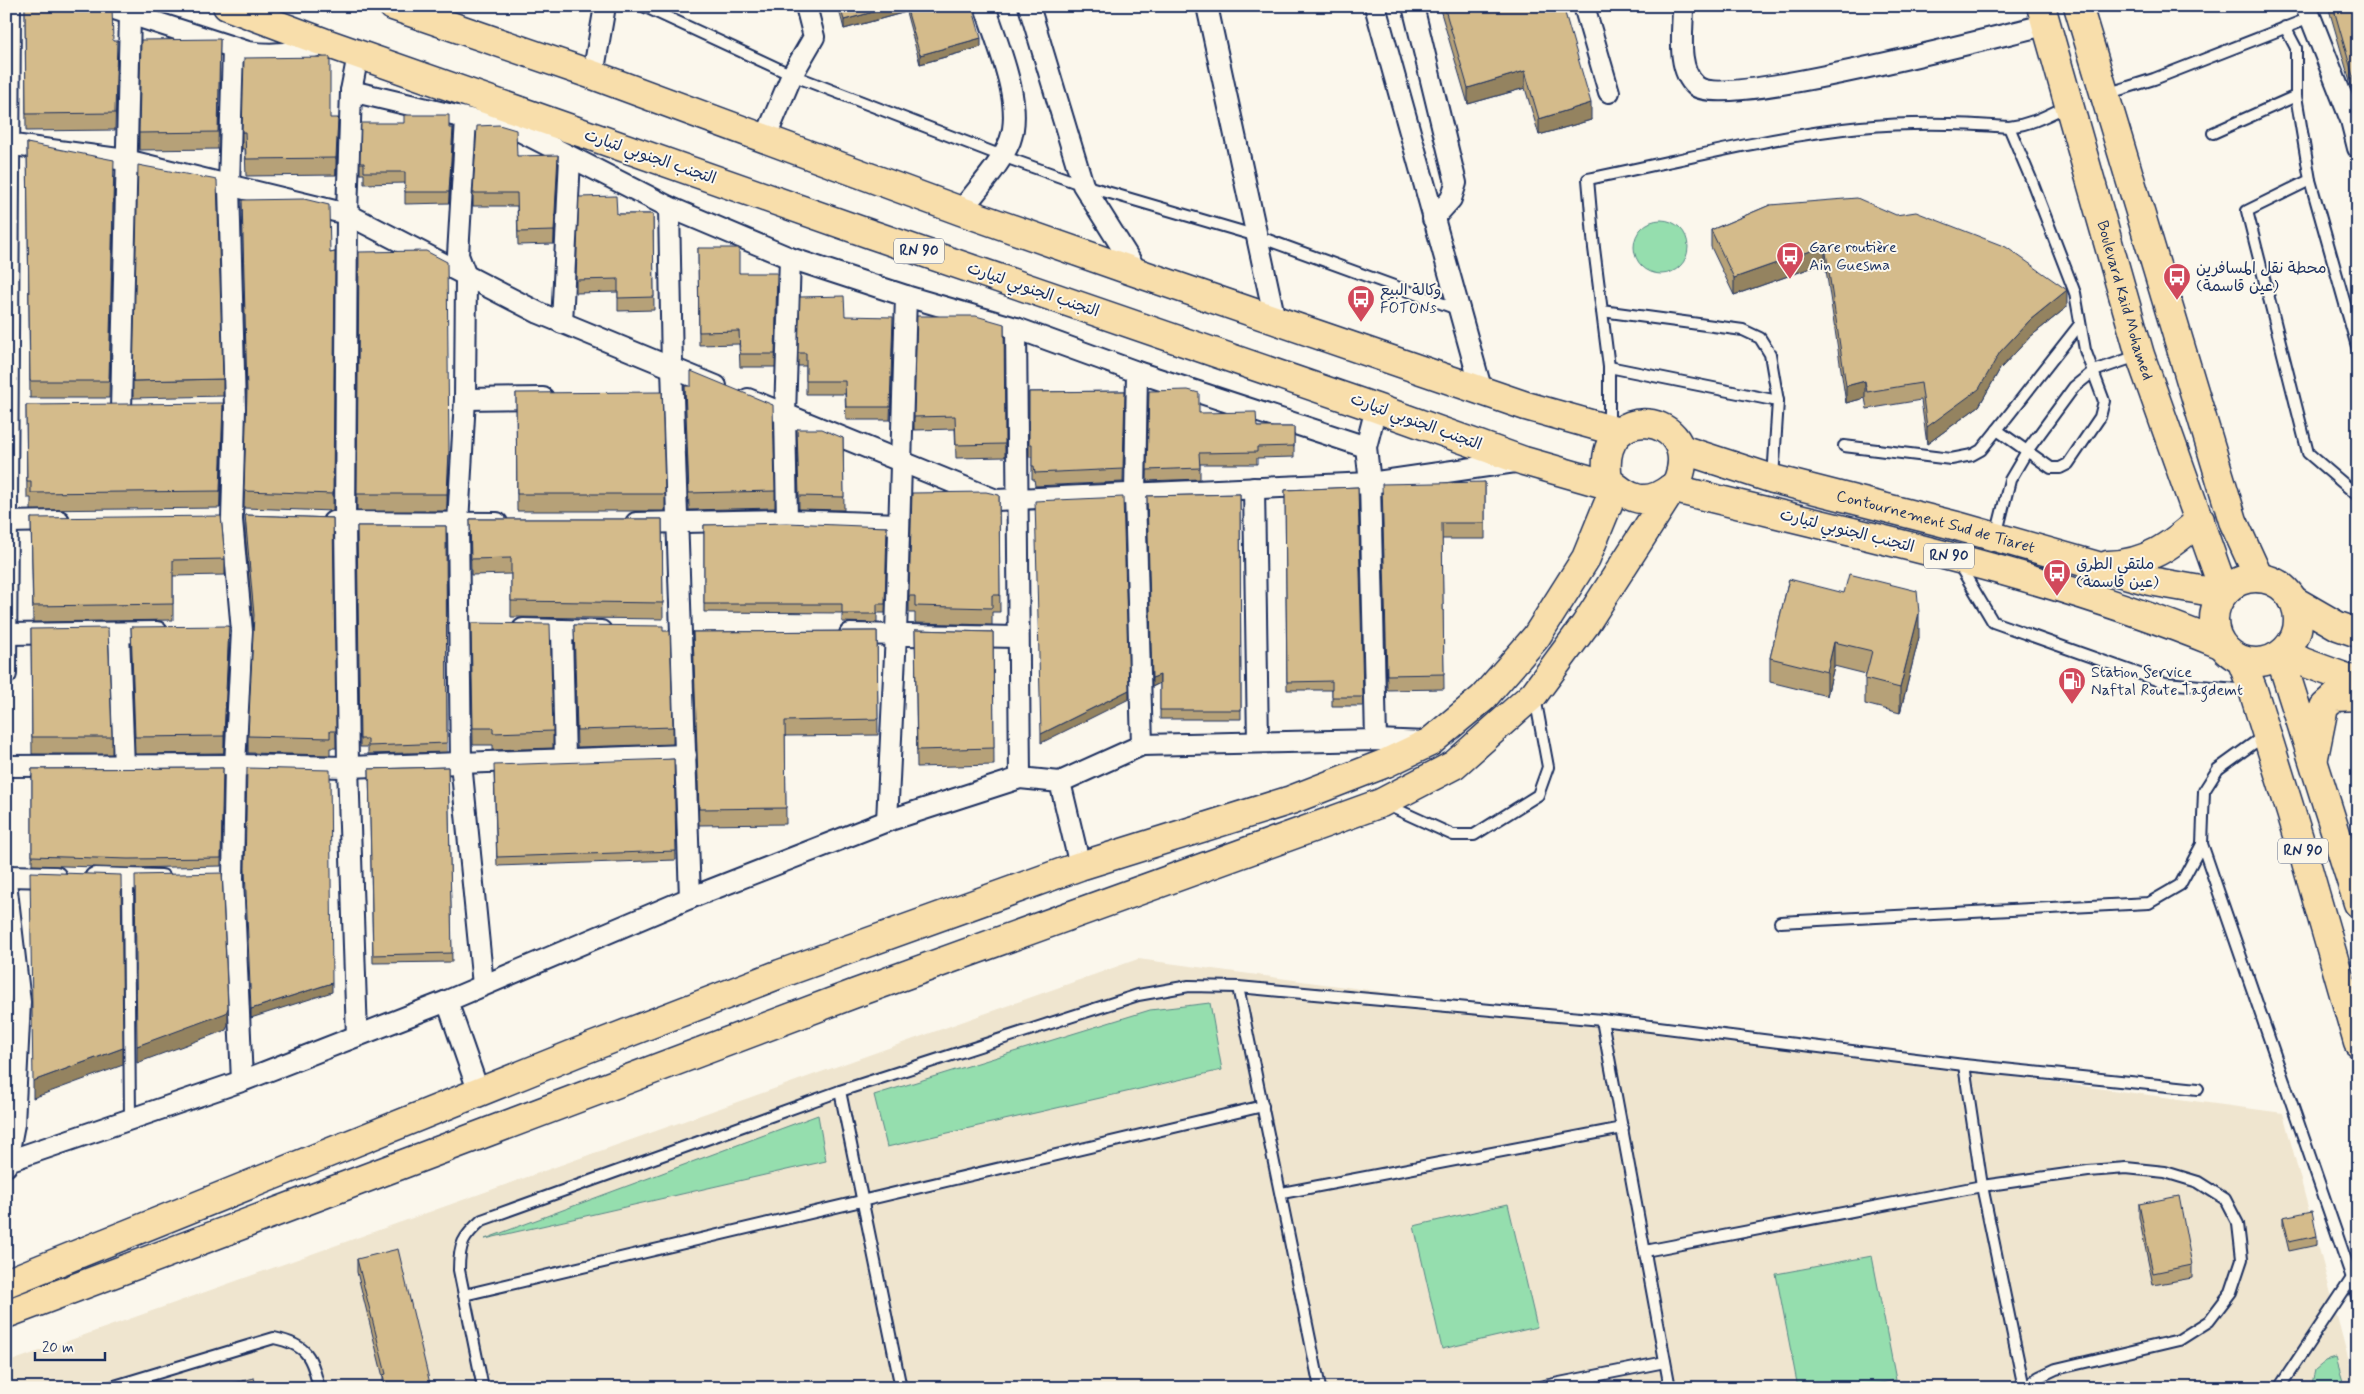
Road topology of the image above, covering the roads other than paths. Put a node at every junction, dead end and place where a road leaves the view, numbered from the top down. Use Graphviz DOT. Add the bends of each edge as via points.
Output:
graph roads {
  1 [pos="10,6"];
  2 [pos="105,6"];
  3 [pos="227,6"];
  4 [pos="393,6"];
  5 [pos="605,6"];
  6 [pos="643,6"];
  7 [pos="806,6"];
  8 [pos="985,6"];
  9 [pos="1029,6"];
  10 [pos="1207,6"];
  11 [pos="1375,6"];
  12 [pos="1413,6"];
  13 [pos="1584,6"];
  14 [pos="1683,6"];
  15 [pos="2078,6"];
  16 [pos="2308,12"];
  17 [pos="130,14"];
  18 [pos="2043,16"];
  19 [pos="2285,27"];
  20 [pos="326,43"];
  21 [pos="232,48"];
  22 [pos="358,55"];
  23 [pos="593,75"];
  24 [pos="792,75"];
  25 [pos="352,91"];
  26 [pos="1610,92"];
  27 [pos="2105,94"];
  28 [pos="2296,96"];
  29 [pos="2068,106"];
  30 [pos="466,119"];
  31 [pos="2354,119"];
  32 [pos="2009,127"];
  33 [pos="2213,133"];
  34 [pos="766,139"];
  35 [pos="8,144"];
  36 [pos="2358,148"];
  37 [pos="1002,156"];
  38 [pos="570,158"];
  39 [pos="126,160"];
  40 [pos="2310,180"];
  41 [pos="1083,185"];
  42 [pos="229,186"];
  43 [pos="669,207"];
  44 [pos="961,211"];
  45 [pos="347,214"];
  46 [pos="1433,219"];
  47 [pos="1257,236"];
  48 [pos="790,258"];
  49 [pos="1138,273"];
  50 [pos="466,276"];
  51 [pos="906,296"];
  52 [pos="1457,309"];
  53 [pos="1602,311"];
  54 [pos="7,313"];
  55 [pos="1275,320"];
  56 [pos="562,323"];
  57 [pos="2080,324"];
  58 [pos="1016,328"];
  59 [pos="2358,350"];
  60 [pos="2140,355"];
  61 [pos="1609,367"];
  62 [pos="672,368"];
  63 [pos="2094,371"];
  64 [pos="1137,372"];
  65 [pos="1480,388"];
  66 [pos="654,397"];
  67 [pos="674,397"];
  68 [pos="564,398"];
  69 [pos="465,399"];
  70 [pos="1778,401"];
  71 [pos="1376,408"];
  72 [pos="121,410"];
  73 [pos="785,414"];
  74 [pos="1998,430"];
  75 [pos="1614,431"];
  76 [pos="1844,446"];
  77 [pos="1366,447"];
  78 [pos="1681,449"];
  79 [pos="2027,452"];
  80 [pos="900,461"];
  81 [pos="1524,461"];
  82 [pos="1773,479"];
  83 [pos="1370,483"];
  84 [pos="1615,487"];
  85 [pos="1254,488"];
  86 [pos="1671,488"];
  87 [pos="1134,494"];
  88 [pos="2358,496"];
  89 [pos="1016,500"];
  90 [pos="787,520"];
  91 [pos="2200,520"];
  92 [pos="75,521"];
  93 [pos="7,522"];
  94 [pos="317,522"];
  95 [pos="345,523"];
  96 [pos="458,523"];
  97 [pos="515,523"];
  98 [pos="621,523"];
  99 [pos="678,524"];
  100 [pos="899,524"];
  101 [pos="1996,537"];
  102 [pos="1956,558"];
  103 [pos="2099,565"];
  104 [pos="2259,578"];
  105 [pos="2224,592"];
  106 [pos="2293,600"];
  107 [pos="506,629"];
  108 [pos="562,630"];
  109 [pos="622,631"];
  110 [pos="176,632"];
  111 [pos="662,632"];
  112 [pos="692,632"];
  113 [pos="119,633"];
  114 [pos="828,633"];
  115 [pos="2358,633"];
  116 [pos="6,634"];
  117 [pos="896,634"];
  118 [pos="1018,637"];
  119 [pos="2231,652"];
  120 [pos="2283,654"];
  121 [pos="6,674"];
  122 [pos="2358,682"];
  123 [pos="2253,690"];
  124 [pos="1534,694"];
  125 [pos="2358,696"];
  126 [pos="2266,734"];
  127 [pos="1376,740"];
  128 [pos="1258,742"];
  129 [pos="1430,742"];
  130 [pos="1142,745"];
  131 [pos="686,755"];
  132 [pos="565,760"];
  133 [pos="2313,761"];
  134 [pos="461,763"];
  135 [pos="235,765"];
  136 [pos="6,766"];
  137 [pos="124,767"];
  138 [pos="348,767"];
  139 [pos="1020,778"];
  140 [pos="1060,782"];
  141 [pos="1382,803"];
  142 [pos="887,821"];
  143 [pos="2202,844"];
  144 [pos="1080,866"];
  145 [pos="6,876"];
  146 [pos="128,880"];
  147 [pos="176,880"];
  148 [pos="6,882"];
  149 [pos="690,898"];
  150 [pos="2358,903"];
  151 [pos="1780,922"];
  152 [pos="483,985"];
  153 [pos="1238,987"];
  154 [pos="13,998"];
  155 [pos="447,1001"];
  156 [pos="1602,1020"];
  157 [pos="357,1036"];
  158 [pos="2358,1044"];
  159 [pos="1964,1065"];
  160 [pos="242,1081"];
  161 [pos="2198,1089"];
  162 [pos="840,1091"];
  163 [pos="479,1093"];
  164 [pos="1264,1106"];
  165 [pos="130,1118"];
  166 [pos="1623,1128"];
  167 [pos="7,1164"];
  168 [pos="1982,1186"];
  169 [pos="1282,1193"];
  170 [pos="862,1201"];
  171 [pos="1645,1251"];
  172 [pos="2352,1278"];
  173 [pos="6,1284"];
  174 [pos="464,1295"];
  175 [pos="2358,1300"];
  176 [pos="6,1314"];
  177 [pos="1665,1362"];
  178 [pos="108,1388"];
  179 [pos="319,1388"];
  180 [pos="483,1388"];
  181 [pos="901,1388"];
  182 [pos="1320,1388"];
  183 [pos="1534,1388"];
  184 [pos="1670,1388"];
  185 [pos="2025,1388"];
  186 [pos="2279,1388"];
  1 -- 35 [label="street"];
  2 -- 17 [label="street"];
  3 -- 20 [label="main road, التجنب الجنوبي لتيارت / RN 90"];
  4 -- 23 [label="main road"];
  5 -- 23 [label="street"];
  6 -- 24 [label="lane"];
  7 -- 24 [label="street" via="814,37"];
  8 -- 37 [label="street" via="1015,111 1010,142"];
  9 -- 41 [label="street"];
  10 -- 47 [label="street"];
  11 -- 46 [label="street"];
  12 -- 46 [label="street" via="1456,183 1451,199"];
  13 -- 26 [label="street"];
  14 -- 18 [label="street" via="1684,66 1698,88 1714,90 1736,90 1838,73"];
  15 -- 27 [label="main road"];
  16 -- 19 [label="lane"];
  16 -- 31 [label="street"];
  17 -- 21 [label="street"];
  17 -- 39 [label="street"];
  18 -- 29 [label="main road, Boulevard Kaid Mohamed"];
  19 -- 27 [label="lane"];
  19 -- 28 [label="lane" via="2296,48"];
  20 -- 21 [label="street" via="280,54"];
  20 -- 22 [label="main road, التجنب الجنوبي لتيارت / RN 90"];
  21 -- 42 [label="street"];
  22 -- 25 [label="street"];
  22 -- 71 [label="main road, التجنب الجنوبي لتيارت / RN 90"];
  23 -- 34 [label="main road"];
  24 -- 34 [label="street"];
  24 -- 37 [label="lane"];
  25 -- 30 [label="street"];
  25 -- 45 [label="street"];
  27 -- 104 [label="main road" via="2233,521"];
  28 -- 33 [label="lane"];
  28 -- 40 [label="lane"];
  29 -- 32 [label="lane" via="2034,123"];
  29 -- 60 [label="main road, Boulevard Kaid Mohamed"];
  30 -- 38 [label="street" via="520,131"];
  30 -- 50 [label="street" via="458,255"];
  31 -- 36 [label="street"];
  32 -- 53 [label="lane" via="1910,124 1813,133 1588,180"];
  32 -- 57 [label="lane" via="2072,284"];
  34 -- 44 [label="main road"];
  35 -- 39 [label="street"];
  35 -- 54 [label="street"];
  37 -- 41 [label="lane"];
  37 -- 44 [label="street"];
  38 -- 43 [label="street"];
  38 -- 56 [label="street"];
  39 -- 42 [label="street"];
  39 -- 72 [label="street"];
  40 -- 59 [label="lane"];
  40 -- 88 [label="lane" via="2247,211 2308,453"];
  41 -- 47 [label="lane"];
  41 -- 49 [label="street"];
  42 -- 45 [label="street"];
  42 -- 135 [label="street" via="225,408 231,520"];
  43 -- 48 [label="street"];
  43 -- 62 [label="street"];
  44 -- 49 [label="main road"];
  45 -- 50 [label="street"];
  45 -- 95 [label="street"];
  46 -- 52 [label="street"];
  47 -- 52 [label="lane"];
  47 -- 55 [label="street"];
  48 -- 51 [label="street"];
  48 -- 73 [label="street"];
  49 -- 55 [label="main road"];
  50 -- 56 [label="street"];
  50 -- 69 [label="street"];
  51 -- 58 [label="street"];
  51 -- 80 [label="street"];
  52 -- 65 [label="street"];
  53 -- 61 [label="lane"];
  53 -- 70 [label="lane" via="1753,333 1770,354"];
  54 -- 93 [label="street" via="17,410"];
  55 -- 65 [label="main road"];
  56 -- 62 [label="street"];
  57 -- 63 [label="lane" via="2085,350"];
  57 -- 74 [label="lane"];
  58 -- 64 [label="street"];
  58 -- 89 [label="street"];
  60 -- 63 [label="lane"];
  60 -- 91 [label="main road, Boulevard Kaid Mohamed"];
  61 -- 70 [label="lane"];
  61 -- 75 [label="lane"];
  62 -- 67 [label="street"];
  62 -- 73 [label="street"];
  63 -- 79 [label="lane" via="2074,386"];
  63 -- 79 [label="lane" via="2104,408 2068,464 2051,468"];
  64 -- 77 [label="street"];
  64 -- 87 [label="street"];
  65 -- 75 [label="main road" via="1526,406"];
  66 -- 67 [label="street"];
  67 -- 99 [label="street"];
  68 -- 69 [label="street"];
  69 -- 96 [label="street"];
  70 -- 82 [label="lane"];
  71 -- 77 [label="street"];
  71 -- 81 [label="main road, التجنب الجنوبي لتيارت / RN 90"];
  73 -- 80 [label="street"];
  73 -- 90 [label="street"];
  74 -- 76 [label="lane" via="1981,450 1960,458"];
  74 -- 79 [label="lane"];
  75 -- 78 [label="main road" via="1630,425 1655,424 1666,429"];
  75 -- 84 [label="main road" via="1605,465 1608,480"];
  77 -- 83 [label="street"];
  78 -- 82 [label="main road, Contournement Sud de Tiaret / RN 90"];
  78 -- 86 [label="main road" via="1682,470"];
  79 -- 101 [label="lane" via="2010,480"];
  80 -- 89 [label="street" via="996,500"];
  80 -- 100 [label="street"];
  81 -- 83 [label="street"];
  81 -- 84 [label="main road, التجنب الجنوبي لتيارت / RN 90"];
  82 -- 101 [label="main road, Contournement Sud de Tiaret / RN 90"];
  83 -- 85 [label="street"];
  83 -- 127 [label="street"];
  84 -- 86 [label="main road" via="1637,499 1661,496"];
  84 -- 129 [label="main road" via="1586,558 1536,637 1483,698"];
  85 -- 87 [label="street"];
  85 -- 128 [label="street"];
  86 -- 102 [label="main road, التجنب الجنوبي لتيارت / RN 90"];
  86 -- 124 [label="main road" via="1585,625"];
  87 -- 89 [label="street"];
  87 -- 130 [label="street"];
  89 -- 118 [label="street"];
  90 -- 99 [label="street"];
  90 -- 100 [label="street"];
  91 -- 103 [label="main road" via="2157,554 2138,562"];
  91 -- 105 [label="main road, Boulevard Kaid Mohamed"];
  92 -- 93 [label="street"];
  93 -- 116 [label="street"];
  94 -- 95 [label="street"];
  95 -- 96 [label="street"];
  95 -- 138 [label="street"];
  96 -- 97 [label="street"];
  96 -- 134 [label="street" via="469,628"];
  98 -- 99 [label="street"];
  99 -- 112 [label="street"];
  100 -- 117 [label="street"];
  101 -- 103 [label="main road, Contournement Sud de Tiaret / RN 90"];
  102 -- 119 [label="main road, التجنب الجنوبي لتيارت / RN 90" via="2074,590 2149,616"];
  102 -- 123 [label="lane" via="1993,622 2166,683"];
  103 -- 105 [label="main road, Contournement Sud de Tiaret / RN 90" via="2150,581"];
  104 -- 105 [label="main road" via="2240,581"];
  104 -- 106 [label="main road" via="2279,584"];
  105 -- 119 [label="main road" via="2217,603 2213,624"];
  106 -- 115 [label="main road"];
  106 -- 120 [label="main road" via="2298,610 2297,633"];
  107 -- 108 [label="street"];
  108 -- 109 [label="street"];
  108 -- 132 [label="street"];
  110 -- 113 [label="street"];
  111 -- 112 [label="street"];
  112 -- 131 [label="street"];
  113 -- 116 [label="street"];
  113 -- 137 [label="street"];
  114 -- 117 [label="street"];
  116 -- 121 [label="street"];
  117 -- 118 [label="street"];
  117 -- 142 [label="street"];
  118 -- 139 [label="street"];
  119 -- 120 [label="main road" via="2254,663"];
  119 -- 123 [label="main road, RN 90"];
  120 -- 122 [label="main road"];
  120 -- 133 [label="main road, RN 90"];
  123 -- 126 [label="main road, RN 90"];
  124 -- 141 [label="main road" via="1454,765"];
  124 -- 141 [label="lane" via="1548,767 1538,795 1474,835 1453,835"];
  125 -- 133 [label="main road" via="2335,697 2324,707"];
  126 -- 143 [label="lane" via="2218,769 2204,791"];
  126 -- 158 [label="main road, RN 90"];
  127 -- 128 [label="street"];
  127 -- 129 [label="street"];
  128 -- 130 [label="street"];
  129 -- 144 [label="main road" via="1291,800"];
  130 -- 140 [label="street"];
  131 -- 132 [label="street"];
  131 -- 149 [label="street"];
  132 -- 134 [label="street"];
  133 -- 150 [label="main road, RN 90"];
  134 -- 138 [label="street"];
  134 -- 152 [label="street"];
  135 -- 137 [label="street"];
  135 -- 138 [label="street"];
  135 -- 160 [label="street" via="223,879"];
  136 -- 137 [label="street"];
  138 -- 157 [label="street"];
  139 -- 140 [label="street"];
  139 -- 142 [label="street"];
  140 -- 144 [label="street"];
  141 -- 176 [label="main road" via="856,993"];
  142 -- 149 [label="street"];
  143 -- 151 [label="lane" via="2180,886 2149,904"];
  143 -- 172 [label="lane"];
  144 -- 163 [label="main road" via="771,978"];
  145 -- 146 [label="street"];
  146 -- 147 [label="street"];
  146 -- 165 [label="lane"];
  148 -- 154 [label="street"];
  149 -- 152 [label="street"];
  152 -- 155 [label="street"];
  153 -- 156 [label="lane"];
  153 -- 162 [label="lane" via="1189,986 1138,995"];
  153 -- 164 [label="lane"];
  154 -- 167 [label="street" via="14,1124"];
  155 -- 157 [label="street"];
  155 -- 163 [label="street"];
  156 -- 159 [label="lane"];
  156 -- 166 [label="lane"];
  157 -- 160 [label="street"];
  159 -- 161 [label="lane"];
  159 -- 168 [label="lane"];
  160 -- 165 [label="street"];
  162 -- 170 [label="lane"];
  162 -- 174 [label="lane" via="482,1220 466,1234 459,1251"];
  163 -- 173 [label="main road"];
  164 -- 169 [label="lane"];
  164 -- 170 [label="lane"];
  165 -- 167 [label="street"];
  166 -- 169 [label="lane"];
  166 -- 171 [label="lane"];
  168 -- 171 [label="lane"];
  168 -- 185 [label="lane"];
  168 -- 185 [label="lane" via="2126,1168 2166,1172 2198,1182 2226,1199 2238,1224 2242,1259 2231,1292 2209,1321 2179,1340 2056,1369"];
  169 -- 182 [label="lane"];
  170 -- 174 [label="lane"];
  170 -- 181 [label="lane"];
  171 -- 177 [label="lane"];
  172 -- 175 [label="lane"];
  172 -- 186 [label="lane"];
  174 -- 180 [label="lane"];
  177 -- 183 [label="lane"];
  177 -- 184 [label="lane"];
  178 -- 179 [label="lane" via="274,1338 292,1342 305,1350 313,1363"];
}
